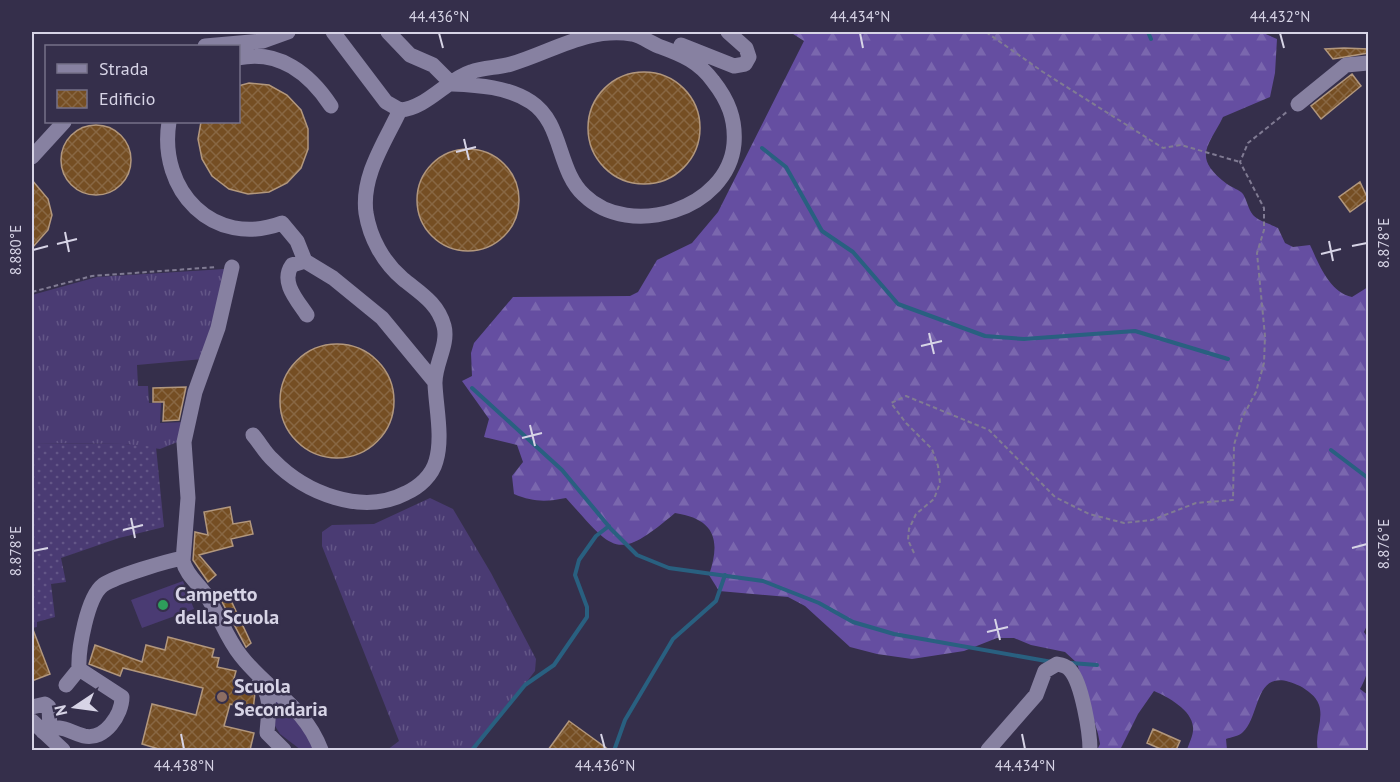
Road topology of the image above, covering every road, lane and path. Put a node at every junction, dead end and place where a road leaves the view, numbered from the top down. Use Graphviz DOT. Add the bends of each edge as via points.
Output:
graph roads {
  1 [pos="288,32"];
  2 [pos="333,32"];
  3 [pos="388,32"];
  4 [pos="728,32"];
  5 [pos="986,32"];
  6 [pos="635,35"];
  7 [pos="217,45"];
  8 [pos="240,58"];
  9 [pos="1368,63"];
  10 [pos="452,84"];
  11 [pos="1298,104"];
  12 [pos="331,106"];
  13 [pos="400,110"];
  14 [pos="63,123"];
  15 [pos="169,123"];
  16 [pos="32,157"];
  17 [pos="1240,162"];
  18 [pos="305,261"];
  19 [pos="232,267"];
  20 [pos="32,292"];
  21 [pos="307,315"];
  22 [pos="434,381"];
  23 [pos="253,435"];
  24 [pos="914,553"];
  25 [pos="183,558"];
  26 [pos="226,646"];
  27 [pos="79,669"];
  28 [pos="66,685"];
  29 [pos="32,707"];
  30 [pos="42,727"];
  31 [pos="63,750"];
  32 [pos="284,750"];
  33 [pos="321,750"];
  34 [pos="988,750"];
  35 [pos="1090,750"];
  1 -- 7 [label="street" via="263,41"];
  2 -- 13 [label="street" via="386,102"];
  3 -- 10 [label="street" via="410,55 433,65"];
  4 -- 6 [label="street" via="746,48 749,57 744,64 735,66 653,34"];
  5 -- 17 [label="path" via="1163,148 1181,145"];
  6 -- 10 [label="street" via="586,36 510,65 470,72"];
  6 -- 10 [label="street" via="697,63 731,110 734,144 728,165 703,196 679,209 633,215 600,206 583,195 572,178 554,131 532,102 512,92"];
  8 -- 12 [label="street" via="273,58 297,68 316,84"];
  9 -- 11 [label="street" via="1346,65"];
  10 -- 13 [label="street" via="411,108"];
  11 -- 17 [label="path" via="1248,143"];
  13 -- 22 [label="street" via="369,177 366,211 377,248 398,274 427,296 441,318 445,332"];
  14 -- 16 [label="street"];
  15 -- 18 [label="street" via="169,168 180,191 198,210 220,223 245,230 282,224 297,241"];
  17 -- 24 [label="path" via="1264,208 1264,230 1257,253 1265,336 1257,392 1242,418 1234,445 1233,500 1196,503 1152,520 1124,523 1089,514 1055,497 989,430 906,396 891,403 932,449 940,483 934,499 916,514 909,529 908,540"];
  18 -- 21 [label="street" via="292,265 288,278"];
  18 -- 22 [label="street" via="382,318"];
  19 -- 20 [label="path" via="92,276"];
  19 -- 25 [label="street" via="184,442 188,498"];
  22 -- 23 [label="street" via="436,461 425,480 414,489 388,500 360,503 330,496 280,467"];
  25 -- 27 [label="street" via="102,586 89,609"];
  25 -- 33 [label="street" via="186,570 207,596 239,653 303,716"];
  26 -- 32 [label="street" via="235,664 266,688 267,733"];
  27 -- 28 [label="street"];
  27 -- 30 [label="street" via="122,696 115,722 97,735 84,736 70,729"];
  29 -- 30 [label="street" via="45,704 49,708"];
  30 -- 31 [label="street"];
  34 -- 35 [label="street" via="1036,695 1045,670 1057,664 1073,674"];
}
